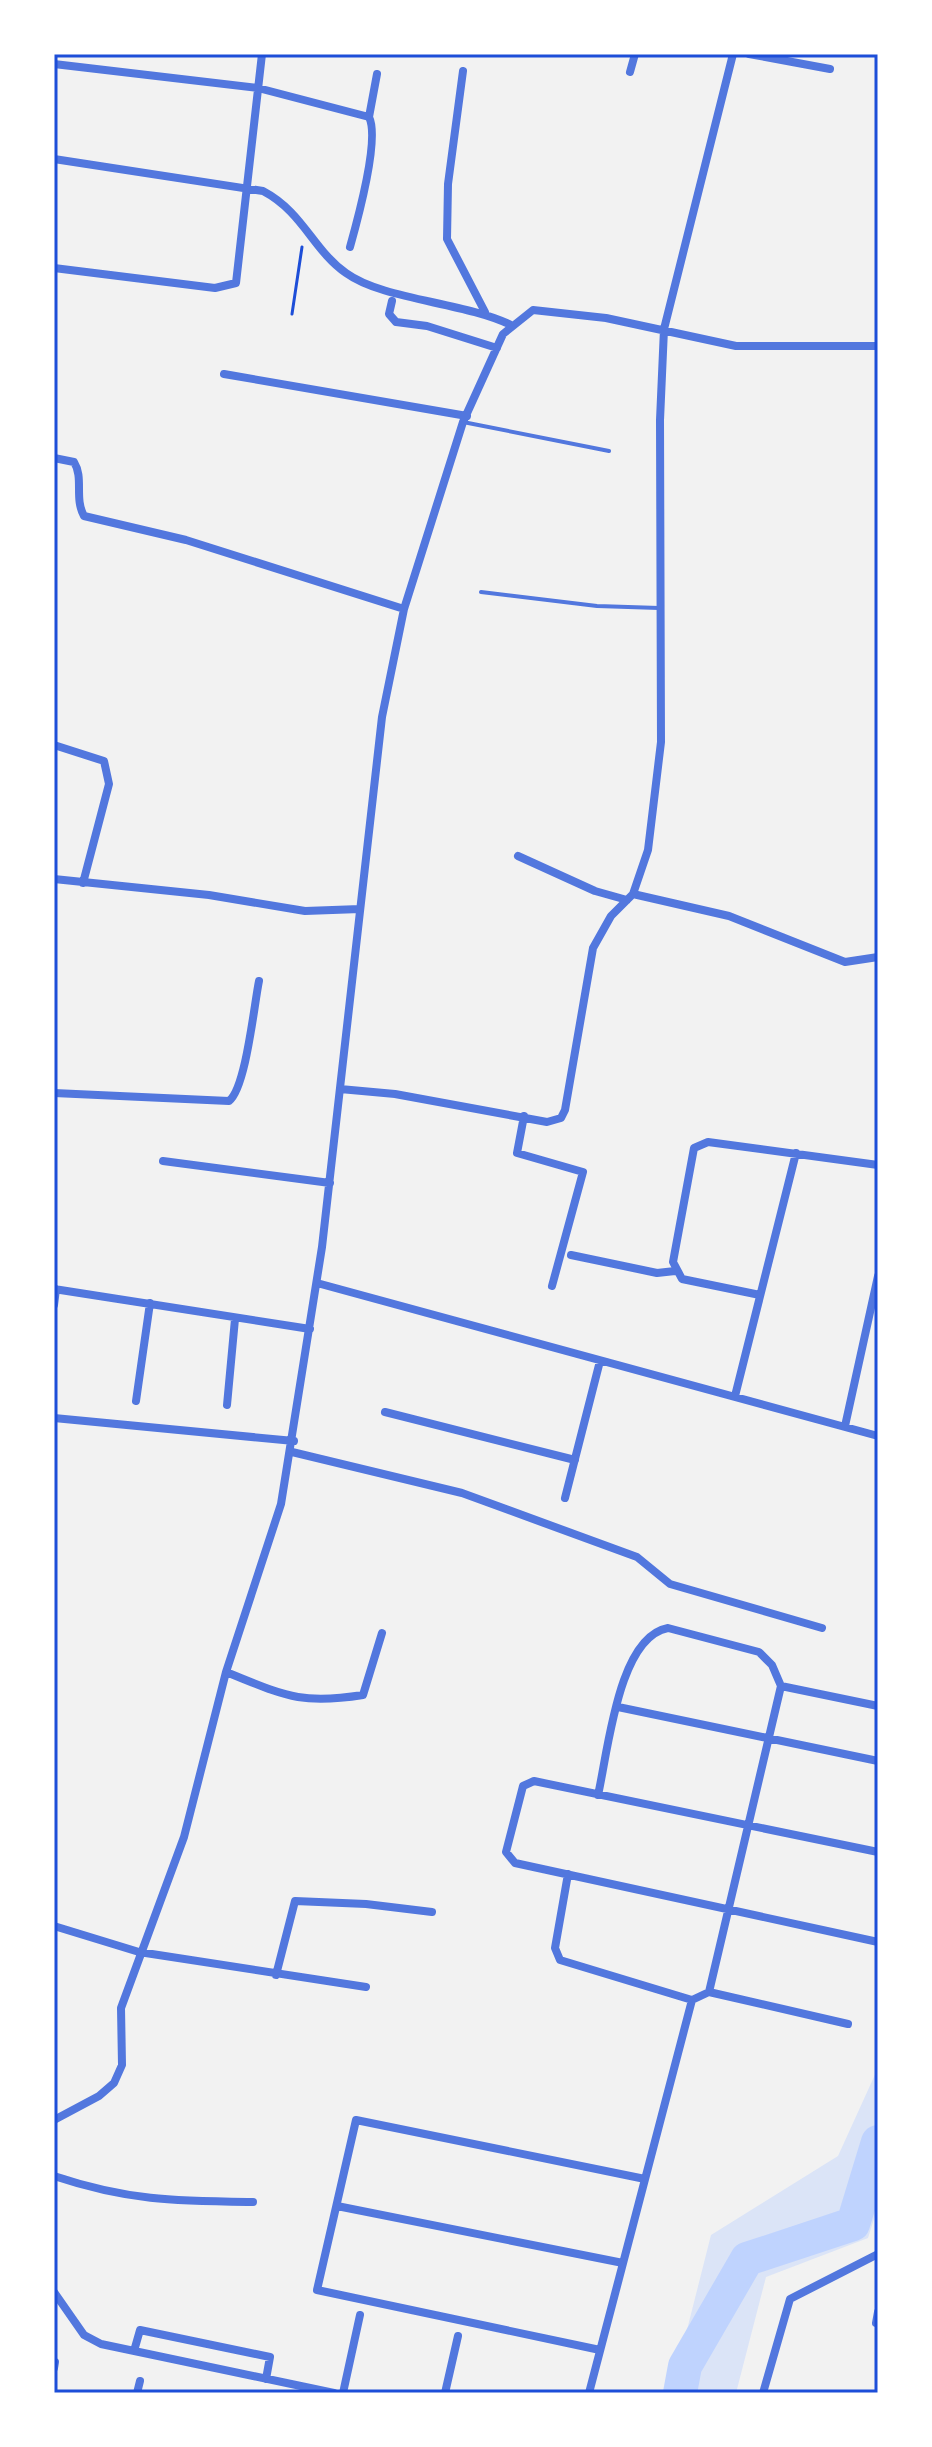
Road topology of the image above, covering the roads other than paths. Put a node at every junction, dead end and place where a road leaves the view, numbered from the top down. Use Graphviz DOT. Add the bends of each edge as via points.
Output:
graph roads {
  1 [pos="262,54"];
  2 [pos="635,54"];
  3 [pos="733,54"];
  4 [pos="749,54"];
  5 [pos="54,64"];
  6 [pos="830,69"];
  7 [pos="463,71"];
  8 [pos="630,72"];
  9 [pos="377,74"];
  10 [pos="258,88"];
  11 [pos="369,117"];
  12 [pos="54,159"];
  13 [pos="247,189"];
  14 [pos="350,247"];
  15 [pos="54,268"];
  16 [pos="392,301"];
  17 [pos="485,312"];
  18 [pos="511,325"];
  19 [pos="664,329"];
  20 [pos="878,346"];
  21 [pos="497,348"];
  22 [pos="224,374"];
  23 [pos="465,419"];
  24 [pos="609,451"];
  25 [pos="54,458"];
  26 [pos="481,592"];
  27 [pos="659,608"];
  28 [pos="404,609"];
  29 [pos="54,745"];
  30 [pos="518,856"];
  31 [pos="54,879"];
  32 [pos="83,883"];
  33 [pos="630,897"];
  34 [pos="360,909"];
  35 [pos="878,957"];
  36 [pos="259,981"];
  37 [pos="340,1089"];
  38 [pos="54,1093"];
  39 [pos="524,1116"];
  40 [pos="796,1153"];
  41 [pos="163,1161"];
  42 [pos="878,1165"];
  43 [pos="330,1183"];
  44 [pos="571,1255"];
  45 [pos="675,1271"];
  46 [pos="878,1276"];
  47 [pos="317,1283"];
  48 [pos="552,1286"];
  49 [pos="55,1289"];
  50 [pos="760,1295"];
  51 [pos="150,1303"];
  52 [pos="54,1305"];
  53 [pos="235,1319"];
  54 [pos="310,1329"];
  55 [pos="600,1361"];
  56 [pos="735,1396"];
  57 [pos="136,1401"];
  58 [pos="227,1405"];
  59 [pos="385,1412"];
  60 [pos="54,1418"];
  61 [pos="845,1426"];
  62 [pos="878,1436"];
  63 [pos="294,1441"];
  64 [pos="292,1452"];
  65 [pos="575,1460"];
  66 [pos="565,1498"];
  67 [pos="822,1628"];
  68 [pos="382,1633"];
  69 [pos="226,1672"];
  70 [pos="781,1686"];
  71 [pos="878,1706"];
  72 [pos="618,1707"];
  73 [pos="769,1739"];
  74 [pos="878,1761"];
  75 [pos="598,1795"];
  76 [pos="748,1826"];
  77 [pos="878,1852"];
  78 [pos="568,1874"];
  79 [pos="729,1909"];
  80 [pos="432,1912"];
  81 [pos="54,1926"];
  82 [pos="878,1942"];
  83 [pos="139,1952"];
  84 [pos="276,1975"];
  85 [pos="366,1987"];
  86 [pos="709,1992"];
  87 [pos="692,2000"];
  88 [pos="848,2024"];
  89 [pos="54,2120"];
  90 [pos="54,2176"];
  91 [pos="645,2179"];
  92 [pos="253,2202"];
  93 [pos="337,2206"];
  94 [pos="878,2254"];
  95 [pos="623,2263"];
  96 [pos="54,2292"];
  97 [pos="878,2312"];
  98 [pos="360,2315"];
  99 [pos="876,2323"];
  100 [pos="458,2336"];
  101 [pos="600,2350"];
  102 [pos="134,2351"];
  103 [pos="266,2379"];
  104 [pos="140,2381"];
  105 [pos="137,2393"];
  106 [pos="334,2393"];
  107 [pos="343,2393"];
  108 [pos="445,2393"];
  109 [pos="589,2393"];
  110 [pos="763,2393"];
  1 -- 10 [label="street"];
  2 -- 8 [label="street"];
  3 -- 19 [label="street"];
  4 -- 6 [label="street"];
  5 -- 10 [label="street"];
  7 -- 17 [label="street" via="448,184 447,239"];
  9 -- 11 [label="street"];
  10 -- 11 [label="street"];
  10 -- 13 [label="street"];
  11 -- 14 [label="street" via="373,124 367,174"];
  12 -- 13 [label="street"];
  13 -- 15 [label="street" via="240,276 230,288"];
  13 -- 17 [label="street" via="280,200 347,274 371,285"];
  16 -- 21 [label="street" via="389,314 396,322"];
  17 -- 18 [label="street"];
  18 -- 19 [label="street" via="533,310"];
  18 -- 21 [label="street"];
  19 -- 20 [label="street" via="736,346"];
  19 -- 27 [label="street"];
  21 -- 23 [label="street"];
  22 -- 23 [label="street"];
  23 -- 24 [label="lane"];
  23 -- 28 [label="street"];
  25 -- 28 [label="street" via="74,462 79,471 77,492 84,516 186,540"];
  26 -- 27 [label="lane"];
  27 -- 33 [label="street" via="661,742 648,850"];
  28 -- 34 [label="street" via="382,717"];
  29 -- 32 [label="street" via="104,761 109,772"];
  30 -- 33 [label="street" via="595,891"];
  31 -- 32 [label="street"];
  32 -- 34 [label="street" via="305,911"];
  33 -- 35 [label="street" via="729,916 845,962"];
  33 -- 39 [label="street" via="611,916 593,948 565,1110 555,1122"];
  34 -- 37 [label="street"];
  36 -- 38 [label="street" via="236,1096 229,1101"];
  37 -- 39 [label="street"];
  37 -- 43 [label="street"];
  39 -- 48 [label="street" via="517,1153 583,1172"];
  40 -- 42 [label="street"];
  40 -- 45 [label="street" via="708,1142 694,1148"];
  40 -- 50 [label="street"];
  41 -- 43 [label="street"];
  43 -- 47 [label="street"];
  44 -- 45 [label="street" via="657,1273"];
  45 -- 50 [label="street" via="682,1279"];
  46 -- 61 [label="street"];
  47 -- 54 [label="street"];
  47 -- 55 [label="street"];
  49 -- 51 [label="street"];
  49 -- 52 [label="street"];
  50 -- 56 [label="street"];
  51 -- 53 [label="street"];
  51 -- 57 [label="street"];
  53 -- 54 [label="street"];
  53 -- 58 [label="street"];
  54 -- 63 [label="street"];
  55 -- 56 [label="street"];
  55 -- 65 [label="street"];
  56 -- 61 [label="street"];
  59 -- 65 [label="street"];
  60 -- 63 [label="street"];
  61 -- 62 [label="street"];
  63 -- 64 [label="street"];
  64 -- 67 [label="street" via="462,1493 637,1557 670,1584"];
  64 -- 69 [label="street" via="275,1528"];
  65 -- 66 [label="street"];
  68 -- 69 [label="street" via="363,1695 293,1699"];
  69 -- 83 [label="street" via="184,1837"];
  70 -- 71 [label="street"];
  70 -- 72 [label="street" via="759,1652 668,1628 656,1630 639,1646 627,1668"];
  70 -- 73 [label="street"];
  72 -- 73 [label="street"];
  72 -- 75 [label="street"];
  73 -- 74 [label="street"];
  73 -- 76 [label="street"];
  75 -- 76 [label="street"];
  75 -- 78 [label="street" via="534,1781 523,1786 506,1852 515,1863"];
  76 -- 77 [label="street"];
  76 -- 79 [label="street"];
  78 -- 79 [label="street"];
  78 -- 87 [label="street" via="555,1948 560,1960"];
  79 -- 82 [label="street"];
  79 -- 86 [label="street"];
  80 -- 84 [label="street" via="295,1901"];
  81 -- 83 [label="street"];
  83 -- 84 [label="street"];
  83 -- 89 [label="street" via="121,2008 122,2065 114,2083"];
  84 -- 85 [label="street"];
  86 -- 87 [label="street"];
  86 -- 88 [label="street"];
  87 -- 91 [label="street"];
  90 -- 92 [label="street" via="139,2199"];
  91 -- 93 [label="street" via="356,2120"];
  91 -- 95 [label="street"];
  93 -- 95 [label="street"];
  93 -- 101 [label="street" via="317,2290"];
  94 -- 110 [label="street" via="790,2299"];
  95 -- 101 [label="street"];
  96 -- 102 [label="street" via="84,2335"];
  97 -- 99 [label="street"];
  98 -- 107 [label="street"];
  100 -- 108 [label="street"];
  101 -- 109 [label="street"];
  102 -- 103 [label="street"];
  102 -- 103 [label="street" via="140,2330 270,2357"];
  103 -- 106 [label="street"];
  104 -- 105 [label="street"];
}
